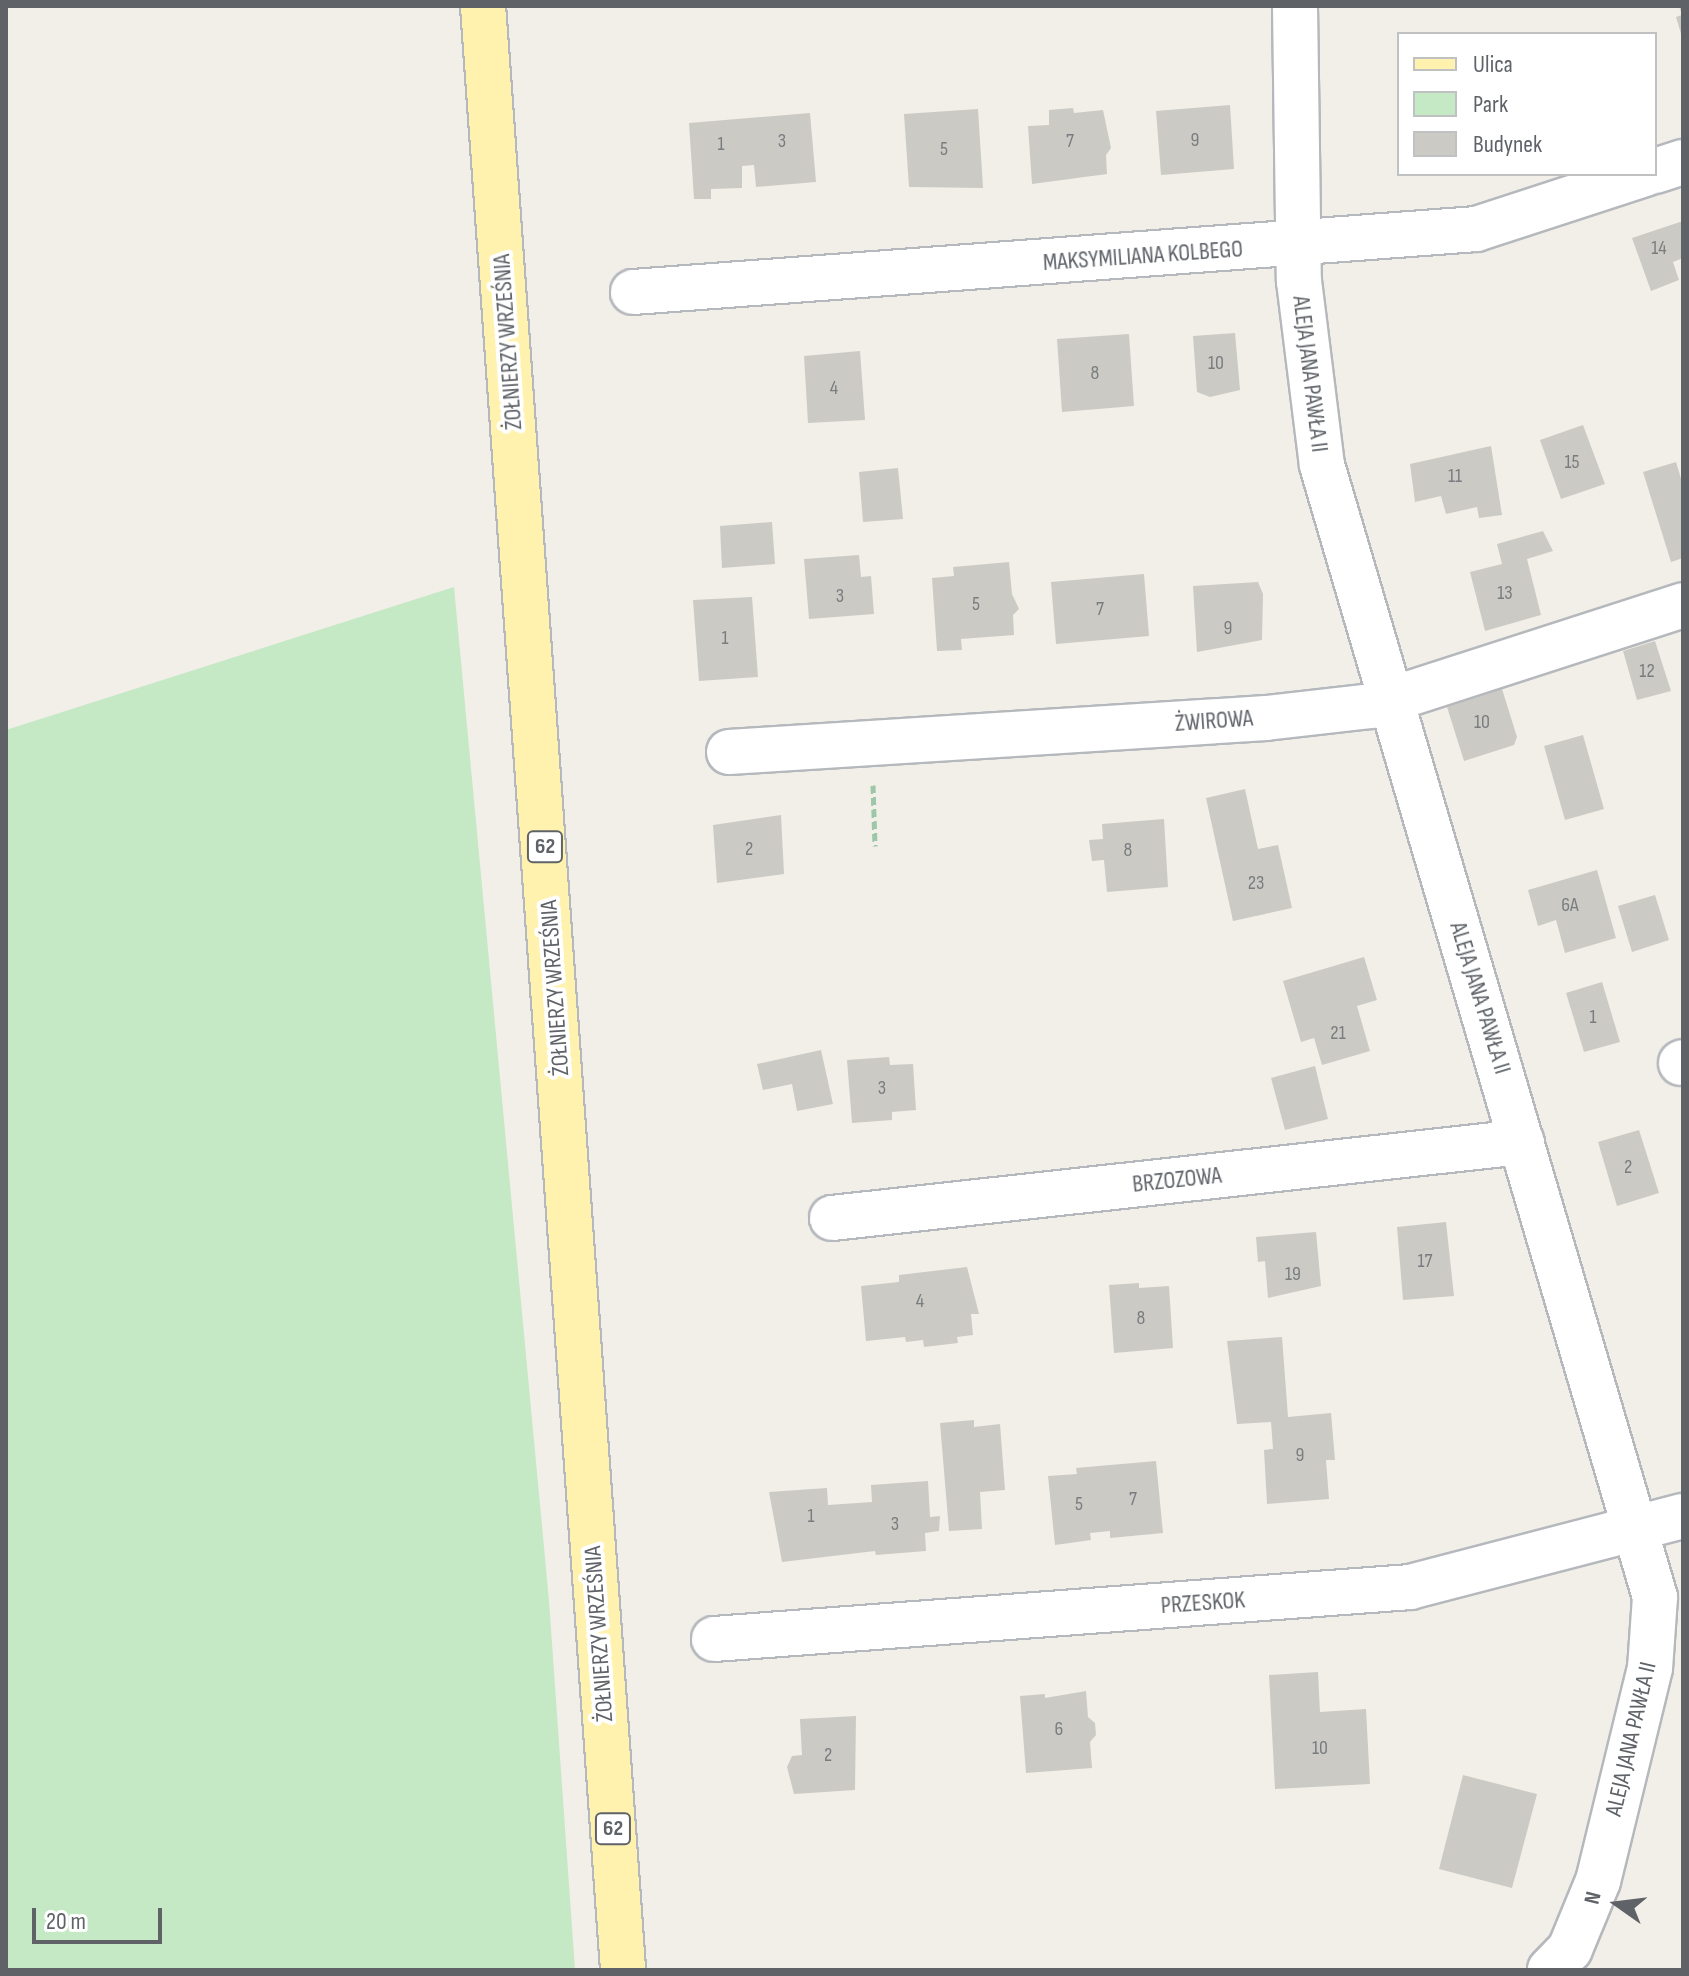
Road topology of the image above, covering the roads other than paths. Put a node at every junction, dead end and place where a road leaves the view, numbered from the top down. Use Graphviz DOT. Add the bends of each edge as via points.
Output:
graph roads {
  1 [pos="483,6"];
  2 [pos="1295,6"];
  3 [pos="1683,162"];
  4 [pos="1657,170"];
  5 [pos="1639,176"];
  6 [pos="1299,245"];
  7 [pos="633,292"];
  8 [pos="1683,605"];
  9 [pos="1390,698"];
  10 [pos="729,752"];
  11 [pos="1522,1142"];
  12 [pos="832,1218"];
  13 [pos="1683,1516"];
  14 [pos="1638,1532"];
  15 [pos="714,1639"];
  16 [pos="623,1970"];
  17 [pos="1550,1970"];
  1 -- 16 [label="main road, ŻOŁNIERZY WRZEŚNIA / 62"];
  2 -- 6 [label="street, ALEJA JANA PAWŁA II"];
  3 -- 4 [label="street"];
  5 -- 6 [label="street, MAKSYMILIANA KOLBEGO" via="1476,229"];
  6 -- 7 [label="street, MAKSYMILIANA KOLBEGO"];
  6 -- 9 [label="street, ALEJA JANA PAWŁA II" via="1309,396 1322,465"];
  8 -- 9 [label="street, ŻWIROWA"];
  9 -- 10 [label="street, ŻWIROWA" via="1371,706 1266,718"];
  9 -- 11 [label="street, ALEJA JANA PAWŁA II"];
  11 -- 12 [label="street, BRZOZOWA"];
  11 -- 14 [label="street, ALEJA JANA PAWŁA II"];
  13 -- 14 [label="street, PRZESKOK"];
  14 -- 15 [label="street, PRZESKOK" via="1410,1587"];
  14 -- 17 [label="street, ALEJA JANA PAWŁA II" via="1655,1597 1650,1668 1598,1881 1570,1949"];
}
